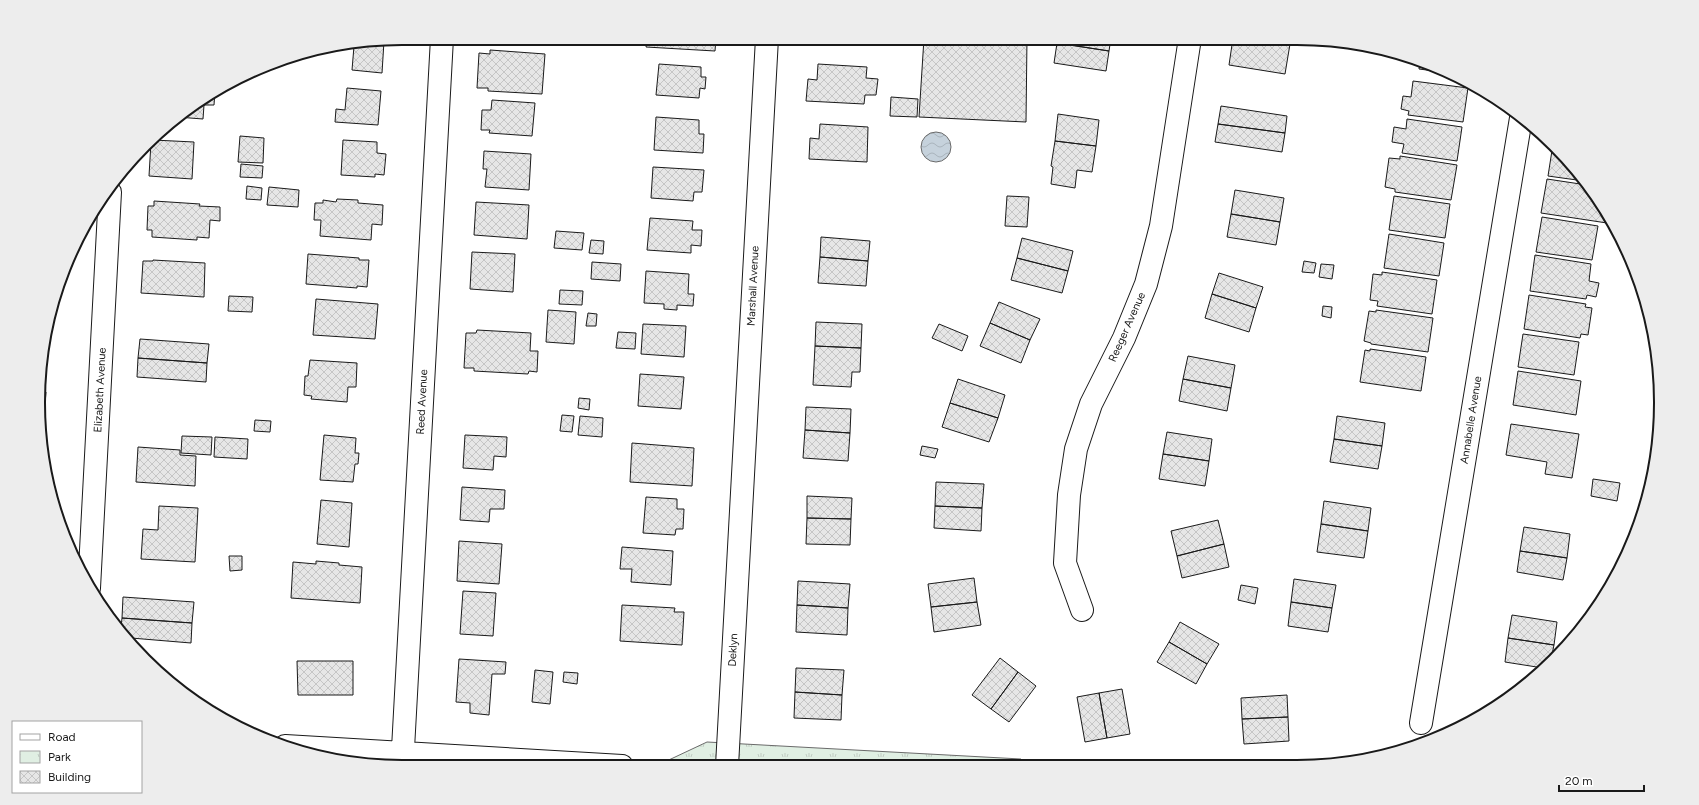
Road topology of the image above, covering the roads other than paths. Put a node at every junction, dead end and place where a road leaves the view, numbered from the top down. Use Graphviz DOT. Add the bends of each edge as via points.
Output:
graph roads {
  1 [pos="442,45"];
  2 [pos="767,45"];
  3 [pos="1189,45"];
  4 [pos="1520,124"];
  5 [pos="110,198"];
  6 [pos="740,534"];
  7 [pos="90,575"];
  8 [pos="1082,610"];
  9 [pos="1421,723"];
  10 [pos="320,750"];
  11 [pos="402,760"];
  12 [pos="726,760"];
  1 -- 11 [label="street, Reed Avenue"];
  2 -- 6 [label="street, Marshall Avenue"];
  3 -- 8 [label="street, Reeger Avenue" via="1161,226 1146,284 1124,338 1091,404 1076,449 1068,496 1065,563"];
  4 -- 9 [label="street, Annabelle Avenue"];
  5 -- 7 [label="street, Elizabeth Avenue"];
  6 -- 12 [label="street, Deklyn"];
  10 -- 11 [label="street"];
}
